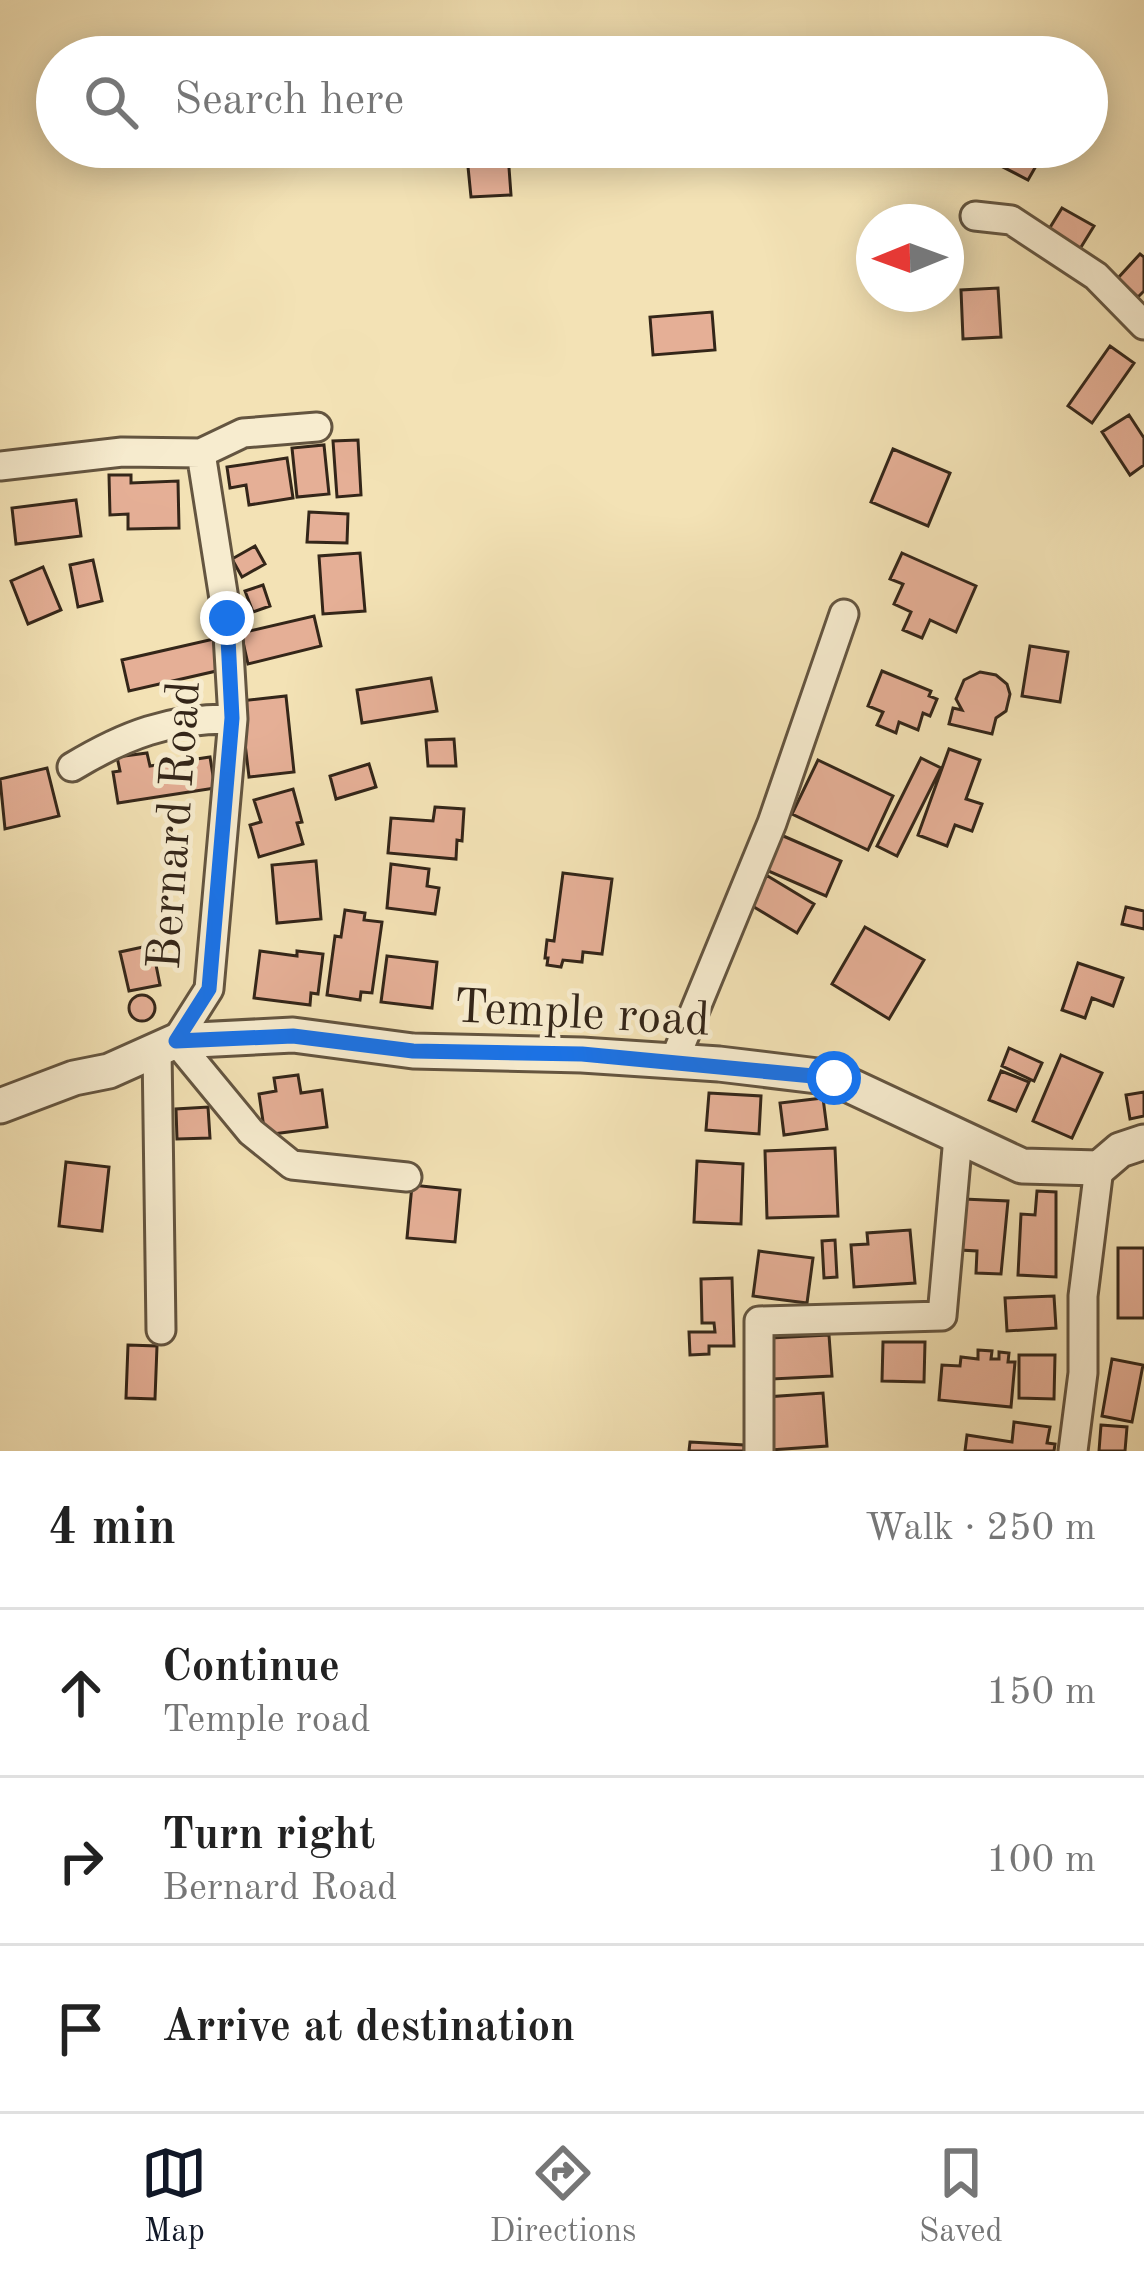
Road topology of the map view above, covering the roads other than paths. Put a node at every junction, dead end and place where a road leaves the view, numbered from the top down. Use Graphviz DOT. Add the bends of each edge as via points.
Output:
graph roads {
  1 [pos="975,216"];
  2 [pos="1144,325"];
  3 [pos="316,427"];
  4 [pos="201,454"];
  5 [pos="0,466"];
  6 [pos="844,614"];
  7 [pos="232,718"];
  8 [pos="72,767"];
  9 [pos="167,1045"];
  10 [pos="674,1061"];
  11 [pos="0,1106"];
  12 [pos="958,1137"];
  13 [pos="1144,1142"];
  14 [pos="1099,1168"];
  15 [pos="407,1177"];
  16 [pos="161,1330"];
  17 [pos="760,1451"];
  18 [pos="1072,1451"];
  1 -- 2 [label="street" via="1011,220 1096,276"];
  3 -- 4 [label="street" via="243,434"];
  4 -- 5 [label="street" via="122,452"];
  4 -- 7 [label="street, Bernard Road" via="227,618"];
  6 -- 10 [label="street" via="772,824"];
  7 -- 8 [label="street" via="190,718 137,733"];
  7 -- 9 [label="street, Bernard Road" via="209,989"];
  9 -- 10 [label="street, Temple road" via="293,1036 413,1051"];
  9 -- 11 [label="street, Temple road"];
  9 -- 15 [label="street, Bernard Road" via="292,1165"];
  9 -- 16 [label="street"];
  10 -- 12 [label="street, Temple road" via="834,1078"];
  12 -- 14 [label="street, Temple road" via="1022,1166"];
  12 -- 17 [label="street" via="942,1316 760,1321"];
  13 -- 14 [label="street"];
  14 -- 18 [label="street"];
}
